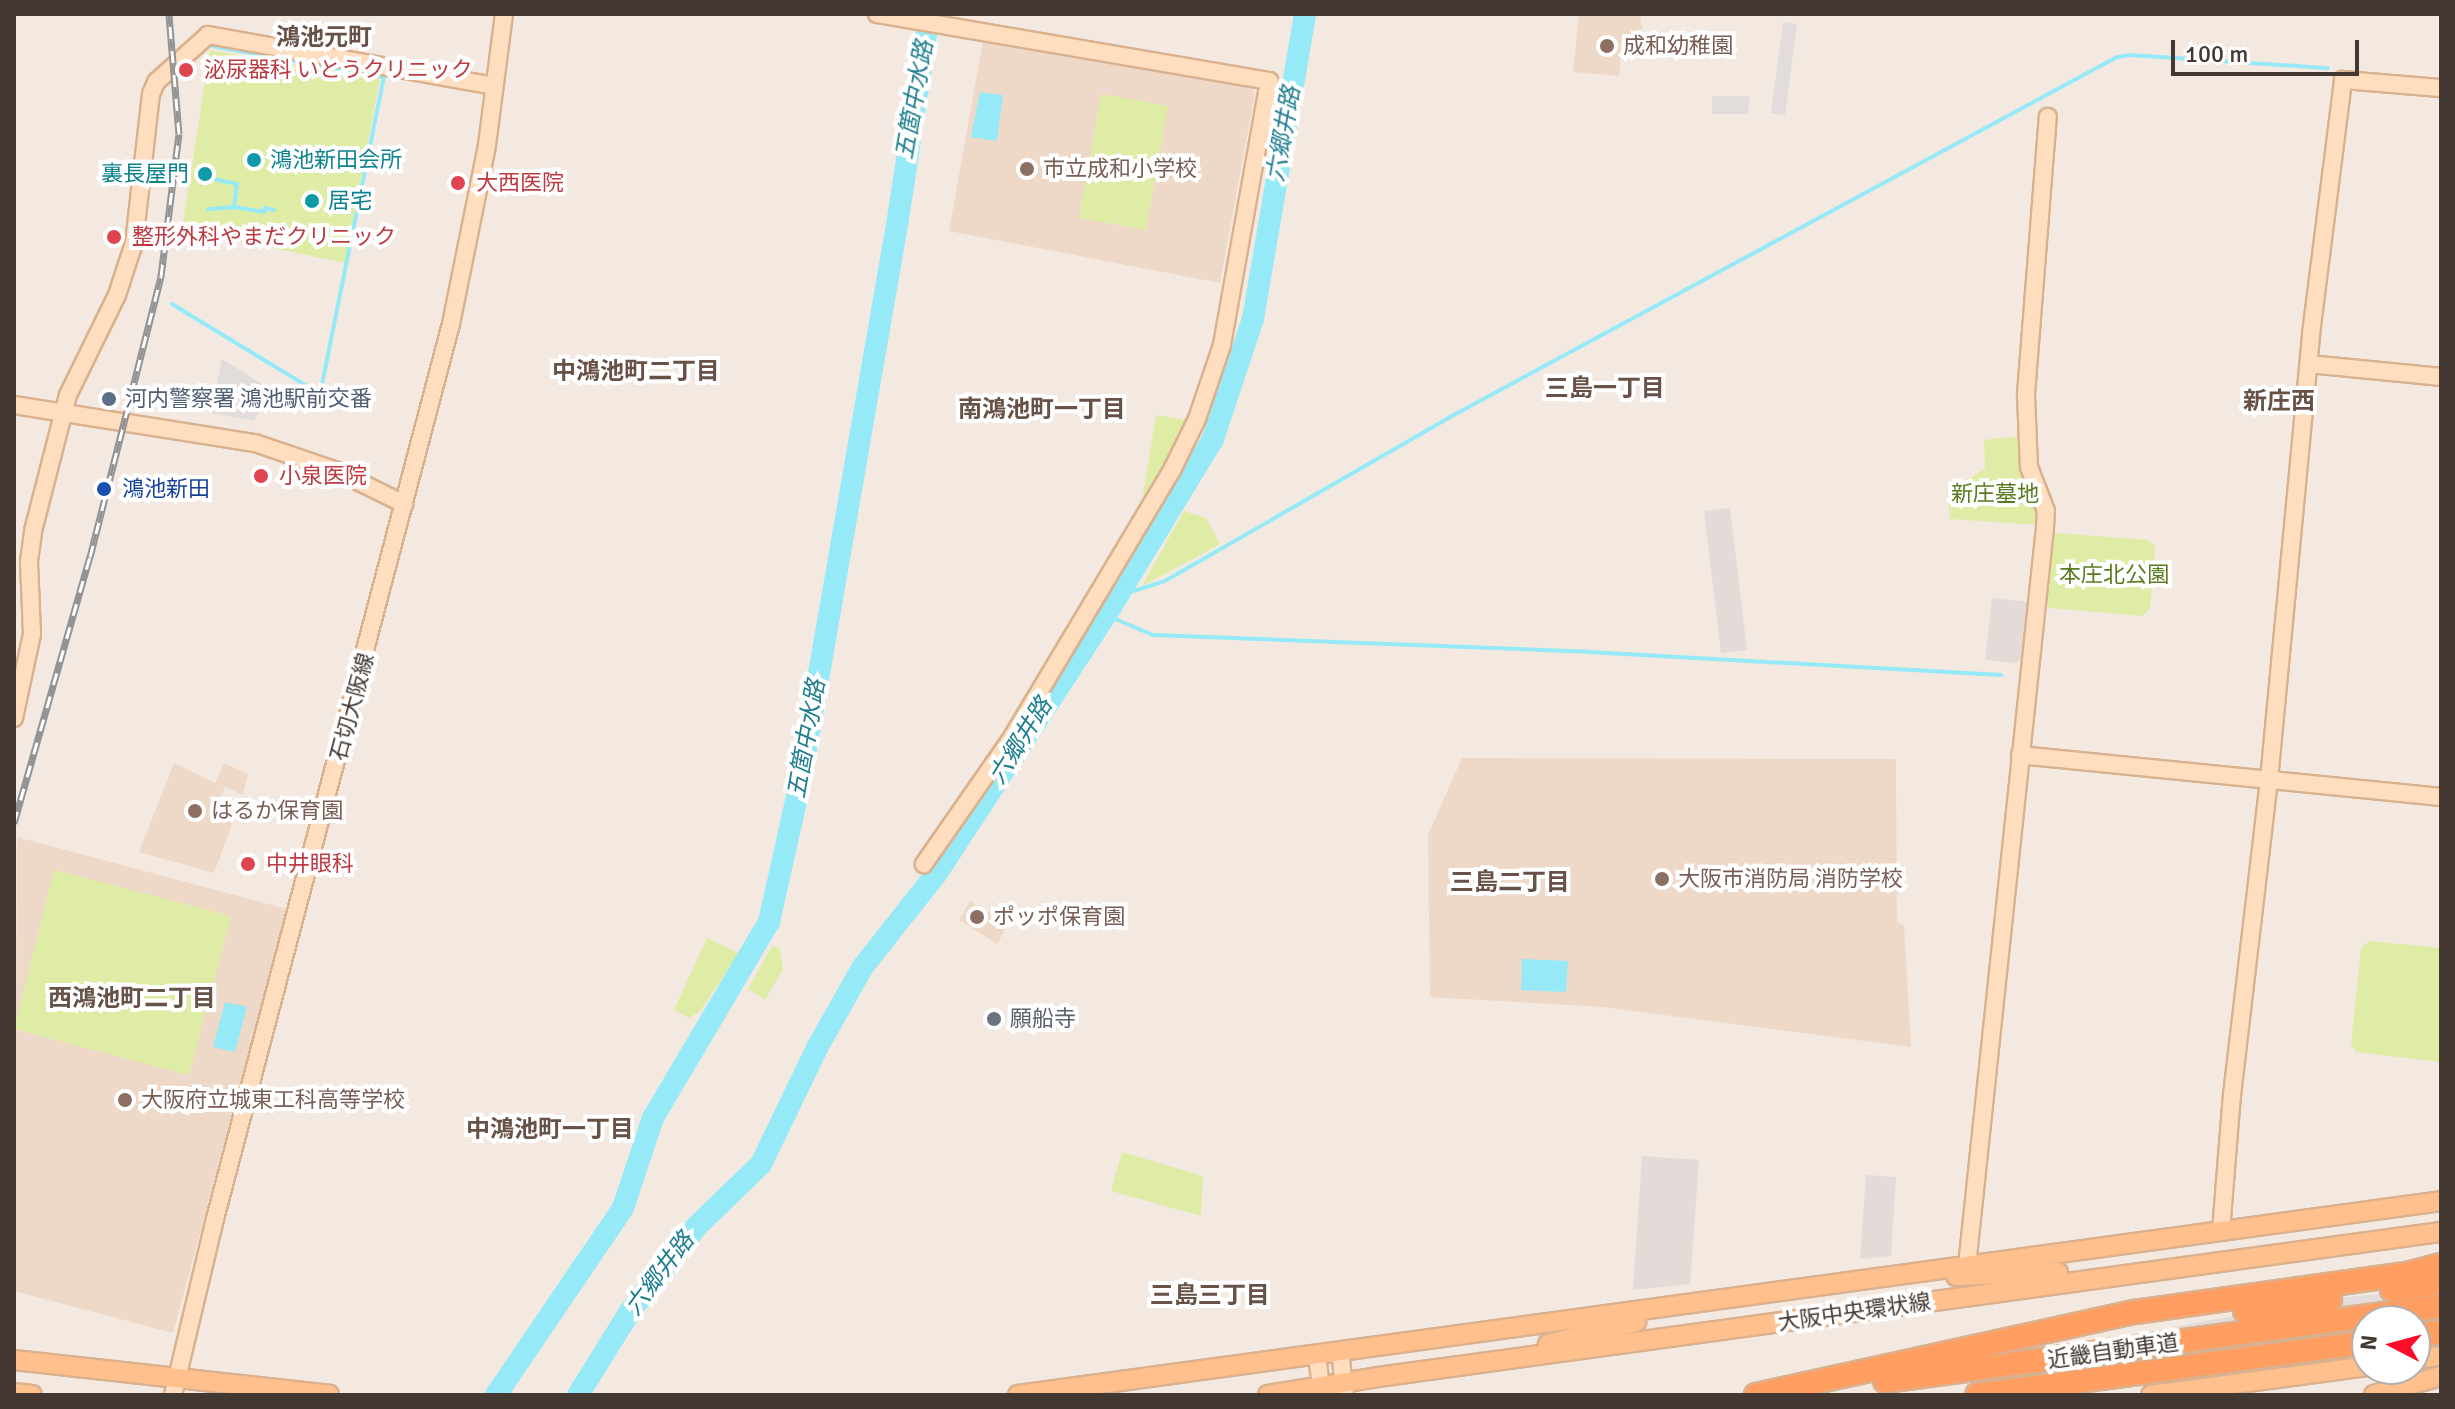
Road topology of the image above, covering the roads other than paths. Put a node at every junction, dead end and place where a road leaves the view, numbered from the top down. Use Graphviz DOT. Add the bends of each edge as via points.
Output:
graph roads {
  1 [pos="504,14"];
  2 [pos="877,14"];
  3 [pos="495,86"];
  4 [pos="2441,88"];
  5 [pos="2048,117"];
  6 [pos="2309,364"];
  7 [pos="2441,377"];
  8 [pos="14,405"];
  9 [pos="63,412"];
  10 [pos="404,504"];
  11 [pos="14,718"];
  12 [pos="2020,755"];
  13 [pos="2269,780"];
  14 [pos="2441,797"];
  15 [pos="924,864"];
  16 [pos="2441,1201"];
  17 [pos="2221,1231"];
  18 [pos="2441,1232"];
  19 [pos="2441,1265"];
  20 [pos="1967,1266"];
  21 [pos="2180,1267"];
  22 [pos="1897,1275"];
  23 [pos="2441,1283"];
  24 [pos="1770,1293"];
  25 [pos="2441,1306"];
  26 [pos="2351,1344"];
  27 [pos="1340,1351"];
  28 [pos="1317,1355"];
  29 [pos="14,1360"];
  30 [pos="1488,1362"];
  31 [pos="2026,1362"];
  32 [pos="2351,1368"];
  33 [pos="2441,1376"];
  34 [pos="174,1386"];
  35 [pos="2441,1386"];
  36 [pos="1345,1389"];
  37 [pos="1321,1391"];
  38 [pos="14,1393"];
  39 [pos="32,1395"];
  40 [pos="329,1395"];
  41 [pos="1018,1395"];
  42 [pos="1268,1395"];
  43 [pos="1756,1395"];
  44 [pos="1785,1395"];
  45 [pos="1977,1395"];
  46 [pos="2151,1395"];
  47 [pos="2374,1395"];
  48 [pos="2383,1395"];
  1 -- 3 [label="street, 石切大阪線"];
  2 -- 15 [label="street" via="1269,81 1222,345 1197,419 1172,470 1009,742"];
  3 -- 9 [label="street" via="229,37 202,37 153,88 134,243 117,295"];
  3 -- 10 [label="street, 石切大阪線" via="468,248"];
  4 -- 6 [label="street" via="2343,80"];
  5 -- 12 [label="street" via="2026,394 2029,467 2046,511"];
  6 -- 7 [label="street"];
  6 -- 13 [label="street"];
  8 -- 9 [label="street"];
  9 -- 10 [label="street" via="266,446 337,471"];
  9 -- 11 [label="street" via="31,540 32,634"];
  10 -- 34 [label="street, 石切大阪線"];
  12 -- 13 [label="street"];
  12 -- 20 [label="street"];
  13 -- 14 [label="street"];
  13 -- 17 [label="street"];
  16 -- 17 [label="main road"];
  17 -- 20 [label="main road"];
  18 -- 21 [label="main road, 大阪中央環状線"];
  19 -- 43 [label="highway" via="2135,1312"];
  20 -- 22 [label="main road"];
  21 -- 22 [label="main road" via="2138,1262 2018,1276"];
  21 -- 30 [label="main road, 大阪中央環状線"];
  22 -- 24 [label="main road"];
  23 -- 31 [label="highway" via="2051,1337 2036,1346"];
  24 -- 27 [label="main road"];
  24 -- 30 [label="main road" via="1588,1333"];
  25 -- 44 [label="highway, 近畿自動車道"];
  26 -- 45 [label="highway, 近畿自動車道"];
  27 -- 28 [label="main road"];
  27 -- 36 [label="street"];
  28 -- 37 [label="street"];
  28 -- 41 [label="main road"];
  29 -- 34 [label="main road"];
  30 -- 36 [label="main road, 大阪中央環状線"];
  32 -- 46 [label="main road"];
  33 -- 47 [label="main road"];
  34 -- 40 [label="main road"];
  35 -- 48 [label="main road"];
  36 -- 37 [label="main road, 大阪中央環状線"];
  37 -- 42 [label="main road, 大阪中央環状線"];
  38 -- 39 [label="main road"];
}
